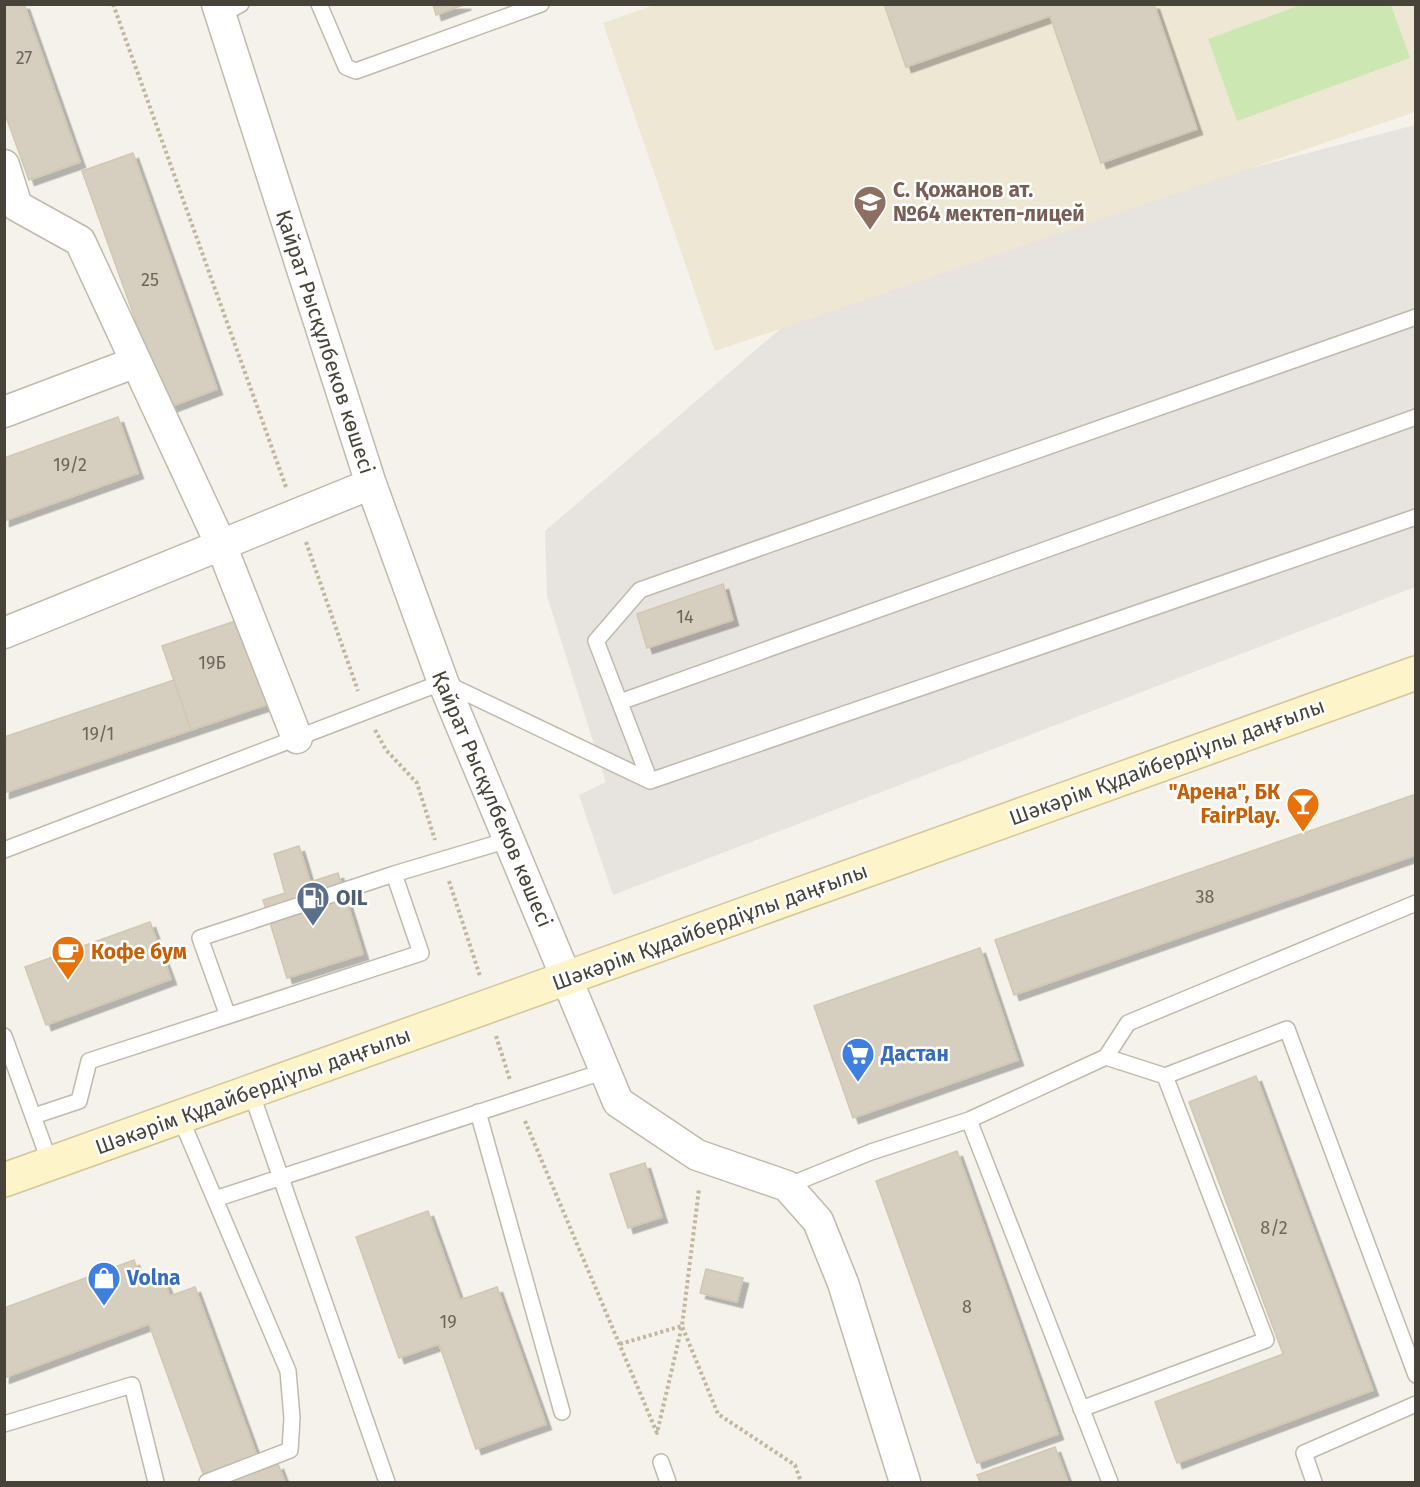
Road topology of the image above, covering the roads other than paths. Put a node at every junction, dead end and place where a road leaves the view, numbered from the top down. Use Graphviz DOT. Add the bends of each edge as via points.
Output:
graph roads {
  1 [pos="319,4"];
  2 [pos="541,4"];
  3 [pos="226,8"];
  4 [pos="4,165"];
  5 [pos="1416,317"];
  6 [pos="136,362"];
  7 [pos="4,412"];
  8 [pos="1416,417"];
  9 [pos="371,484"];
  10 [pos="1416,517"];
  11 [pos="221,545"];
  12 [pos="4,633"];
  13 [pos="1416,673"];
  14 [pos="443,682"];
  15 [pos="620,702"];
  16 [pos="297,738"];
  17 [pos="650,781"];
  18 [pos="508,840"];
  19 [pos="4,850"];
  20 [pos="394,874"];
  21 [pos="1416,903"];
  22 [pos="568,978"];
  23 [pos="228,1016"];
  24 [pos="4,1036"];
  25 [pos="1106,1057"];
  26 [pos="605,1071"];
  27 [pos="1165,1076"];
  28 [pos="251,1092"];
  29 [pos="478,1112"];
  30 [pos="33,1116"];
  31 [pos="180,1117"];
  32 [pos="969,1120"];
  33 [pos="50,1163"];
  34 [pos="280,1176"];
  35 [pos="4,1180"];
  36 [pos="787,1186"];
  37 [pos="215,1199"];
  38 [pos="1416,1375"];
  39 [pos="1416,1404"];
  40 [pos="1081,1409"];
  41 [pos="562,1412"];
  42 [pos="4,1424"];
  43 [pos="661,1462"];
  44 [pos="156,1482"];
  45 [pos="207,1482"];
  46 [pos="387,1482"];
  47 [pos="668,1482"];
  48 [pos="905,1482"];
  49 [pos="1110,1482"];
  50 [pos="1314,1482"];
  1 -- 2 [label="lane" via="346,67 356,71"];
  3 -- 9 [label="street, Қайрат Рысқұлбеков көшесі"];
  4 -- 6 [label="street" via="17,206 80,241"];
  5 -- 15 [label="lane" via="640,590 596,641"];
  6 -- 7 [label="street"];
  6 -- 11 [label="street"];
  8 -- 15 [label="lane"];
  9 -- 11 [label="street"];
  9 -- 14 [label="street, Қайрат Рысқұлбеков көшесі"];
  10 -- 17 [label="lane"];
  11 -- 12 [label="street"];
  11 -- 16 [label="street"];
  13 -- 22 [label="main road, Шәкәрім Құдайбердіұлы даңғылы"];
  14 -- 16 [label="lane"];
  14 -- 17 [label="lane"];
  14 -- 18 [label="street, Қайрат Рысқұлбеков көшесі"];
  15 -- 17 [label="lane"];
  16 -- 19 [label="lane"];
  18 -- 20 [label="lane"];
  18 -- 22 [label="street, Қайрат Рысқұлбеков көшесі"];
  20 -- 23 [label="lane" via="421,953"];
  20 -- 23 [label="lane" via="200,938"];
  21 -- 25 [label="lane" via="1128,1023"];
  22 -- 26 [label="street, Қайрат Рысқұлбеков көшесі"];
  22 -- 28 [label="main road, Шәкәрім Құдайбердіұлы даңғылы"];
  23 -- 30 [label="lane" via="89,1061 79,1101"];
  24 -- 30 [label="lane"];
  25 -- 27 [label="lane"];
  25 -- 32 [label="lane"];
  26 -- 29 [label="lane"];
  26 -- 36 [label="street, Қайрат Рысқұлбеков көшесі" via="618,1102 698,1155"];
  27 -- 38 [label="lane" via="1287,1029"];
  27 -- 40 [label="lane" via="1266,1340"];
  28 -- 31 [label="main road, Шәкәрім Құдайбердіұлы даңғылы"];
  28 -- 34 [label="lane"];
  29 -- 34 [label="lane"];
  29 -- 41 [label="lane"];
  30 -- 33 [label="lane"];
  31 -- 33 [label="main road, Шәкәрім Құдайбердіұлы даңғылы"];
  31 -- 37 [label="lane"];
  32 -- 36 [label="lane" via="871,1152"];
  32 -- 40 [label="lane"];
  33 -- 35 [label="main road, Шәкәрім Құдайбердіұлы даңғылы"];
  34 -- 37 [label="lane"];
  34 -- 46 [label="lane"];
  36 -- 48 [label="street, Қайрат Рысқұлбеков көшесі" via="818,1221 843,1283"];
  37 -- 45 [label="lane" via="288,1371 292,1418 290,1450"];
  39 -- 50 [label="lane" via="1304,1453"];
  40 -- 49 [label="lane"];
  42 -- 44 [label="lane" via="132,1384"];
  43 -- 47 [label="lane"];
}
